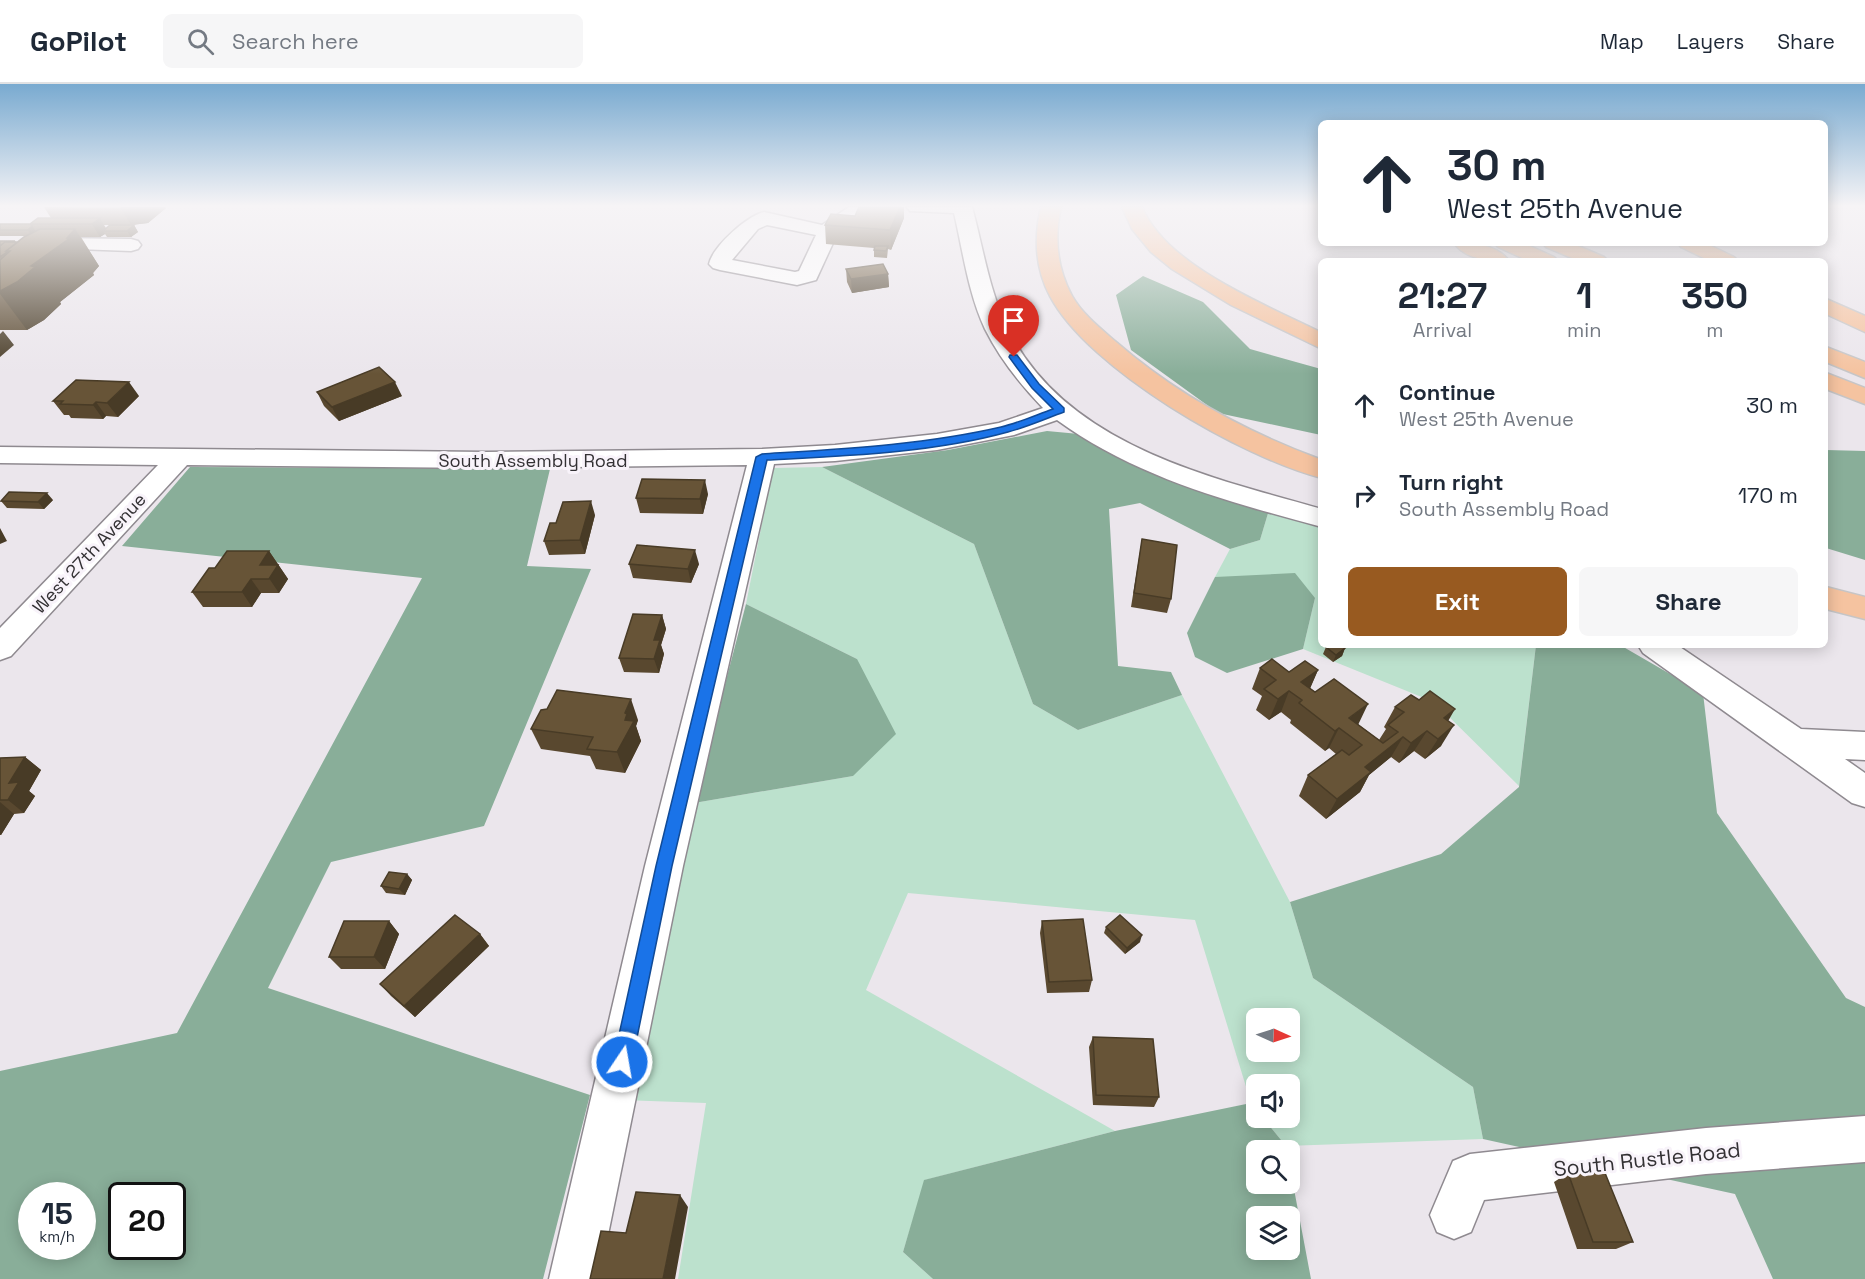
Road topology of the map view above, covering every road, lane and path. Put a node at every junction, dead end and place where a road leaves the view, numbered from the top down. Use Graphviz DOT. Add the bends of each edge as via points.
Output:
graph roads {
  1 [pos="720,263"];
  2 [pos="814,263"];
  3 [pos="976,263"];
  4 [pos="1049,263"];
  5 [pos="1176,263"];
  6 [pos="1828,307"];
  7 [pos="1865,325"];
  8 [pos="1318,340"];
  9 [pos="1828,355"];
  10 [pos="1865,371"];
  11 [pos="1828,381"];
  12 [pos="1865,397"];
  13 [pos="1060,410"];
  14 [pos="0,455"];
  15 [pos="762,457"];
  16 [pos="178,458"];
  17 [pos="1318,468"];
  18 [pos="1318,517"];
  19 [pos="1828,599"];
  20 [pos="1865,608"];
  21 [pos="0,648"];
  22 [pos="1658,648"];
  23 [pos="1796,743"];
  24 [pos="1865,746"];
  25 [pos="1865,792"];
  26 [pos="1865,1138"];
  27 [pos="1454,1215"];
  28 [pos="574,1279"];
  1 -- 2 [label="street" via="797,279 808,275"];
  3 -- 13 [label="street" via="998,331 1035,386"];
  4 -- 17 [label="highway" via="1067,305 1090,331 1162,392 1258,445"];
  5 -- 8 [label="highway"];
  6 -- 7 [label="highway"];
  9 -- 10 [label="highway"];
  11 -- 12 [label="highway"];
  13 -- 15 [label="street, South Assembly Road" via="1005,430 937,442"];
  13 -- 18 [label="street" via="1103,440 1146,461 1211,486"];
  14 -- 16 [label="street, South Assembly Road"];
  15 -- 16 [label="street, South Assembly Road"];
  15 -- 28 [label="street" via="664,866"];
  16 -- 21 [label="street, West 27th Avenue"];
  19 -- 20 [label="highway"];
  22 -- 23 [label="street"];
  23 -- 24 [label="street"];
  23 -- 25 [label="street"];
  26 -- 27 [label="street, South Rustle Road" via="1706,1151 1470,1178"];
}
